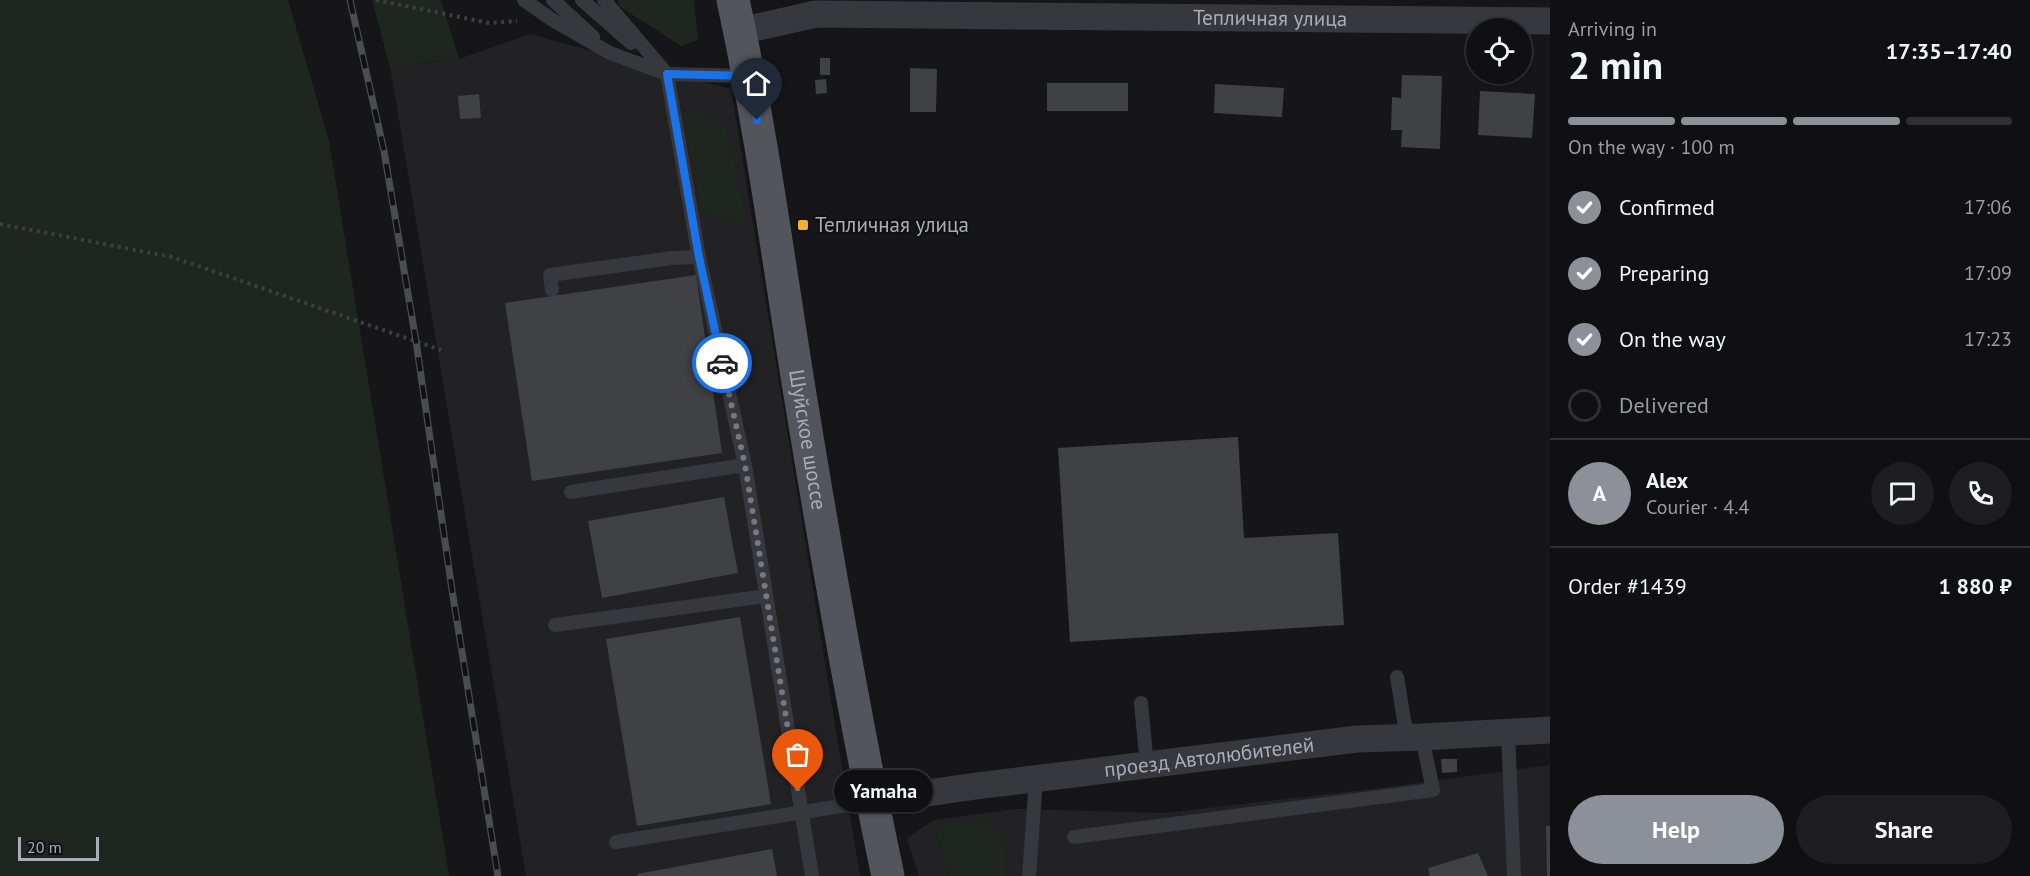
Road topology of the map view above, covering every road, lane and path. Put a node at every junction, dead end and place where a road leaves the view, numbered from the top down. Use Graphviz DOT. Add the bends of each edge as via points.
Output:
graph roads {
  1 [pos="376,0"];
  2 [pos="524,0"];
  3 [pos="553,0"];
  4 [pos="582,0"];
  5 [pos="604,0"];
  6 [pos="733,0"];
  7 [pos="815,7"];
  8 [pos="551,19"];
  9 [pos="1550,21"];
  10 [pos="740,31"];
  11 [pos="610,54"];
  12 [pos="667,74"];
  13 [pos="750,76"];
  14 [pos="0,224"];
  15 [pos="699,257"];
  16 [pos="552,290"];
  17 [pos="441,350"];
  18 [pos="745,465"];
  19 [pos="571,492"];
  20 [pos="766,596"];
  21 [pos="555,625"];
  22 [pos="1397,677"];
  23 [pos="1141,704"];
  24 [pos="1550,730"];
  25 [pos="1508,733"];
  26 [pos="1414,738"];
  27 [pos="1147,766"];
  28 [pos="1036,779"];
  29 [pos="872,801"];
  30 [pos="802,812"];
  31 [pos="1074,837"];
  32 [pos="616,842"];
  33 [pos="812,876"];
  34 [pos="888,876"];
  35 [pos="1029,876"];
  36 [pos="1514,876"];
  1 -- 8 [label="path" via="489,23"];
  2 -- 8 [label="lane"];
  3 -- 11 [label="lane"];
  4 -- 12 [label="lane"];
  5 -- 12 [label="lane"];
  6 -- 10 [label="main road, Шуйское шоссе"];
  7 -- 9 [label="street, Тепличная улица"];
  7 -- 10 [label="street, Тепличная улица"];
  8 -- 11 [label="lane"];
  10 -- 13 [label="main road, Шуйское шоссе"];
  11 -- 12 [label="lane"];
  12 -- 13 [label="lane"];
  12 -- 15 [label="lane"];
  13 -- 29 [label="main road, Шуйское шоссе" via="807,435"];
  14 -- 17 [label="path" via="172,256"];
  15 -- 16 [label="lane" via="550,275"];
  15 -- 18 [label="lane"];
  18 -- 19 [label="lane"];
  18 -- 20 [label="lane"];
  20 -- 21 [label="lane"];
  20 -- 30 [label="lane"];
  22 -- 26 [label="lane"];
  23 -- 27 [label="lane"];
  24 -- 25 [label="street, проезд Автолюбителей"];
  25 -- 26 [label="street, проезд Автолюбителей"];
  25 -- 36 [label="lane"];
  26 -- 27 [label="street, проезд Автолюбителей" via="1357,739"];
  26 -- 31 [label="lane" via="1432,790"];
  27 -- 28 [label="street, проезд Автолюбителей"];
  28 -- 29 [label="street, проезд Автолюбителей"];
  28 -- 35 [label="lane"];
  29 -- 30 [label="lane"];
  29 -- 34 [label="main road, Шуйское шоссе"];
  30 -- 32 [label="lane"];
  30 -- 33 [label="lane"];
}
